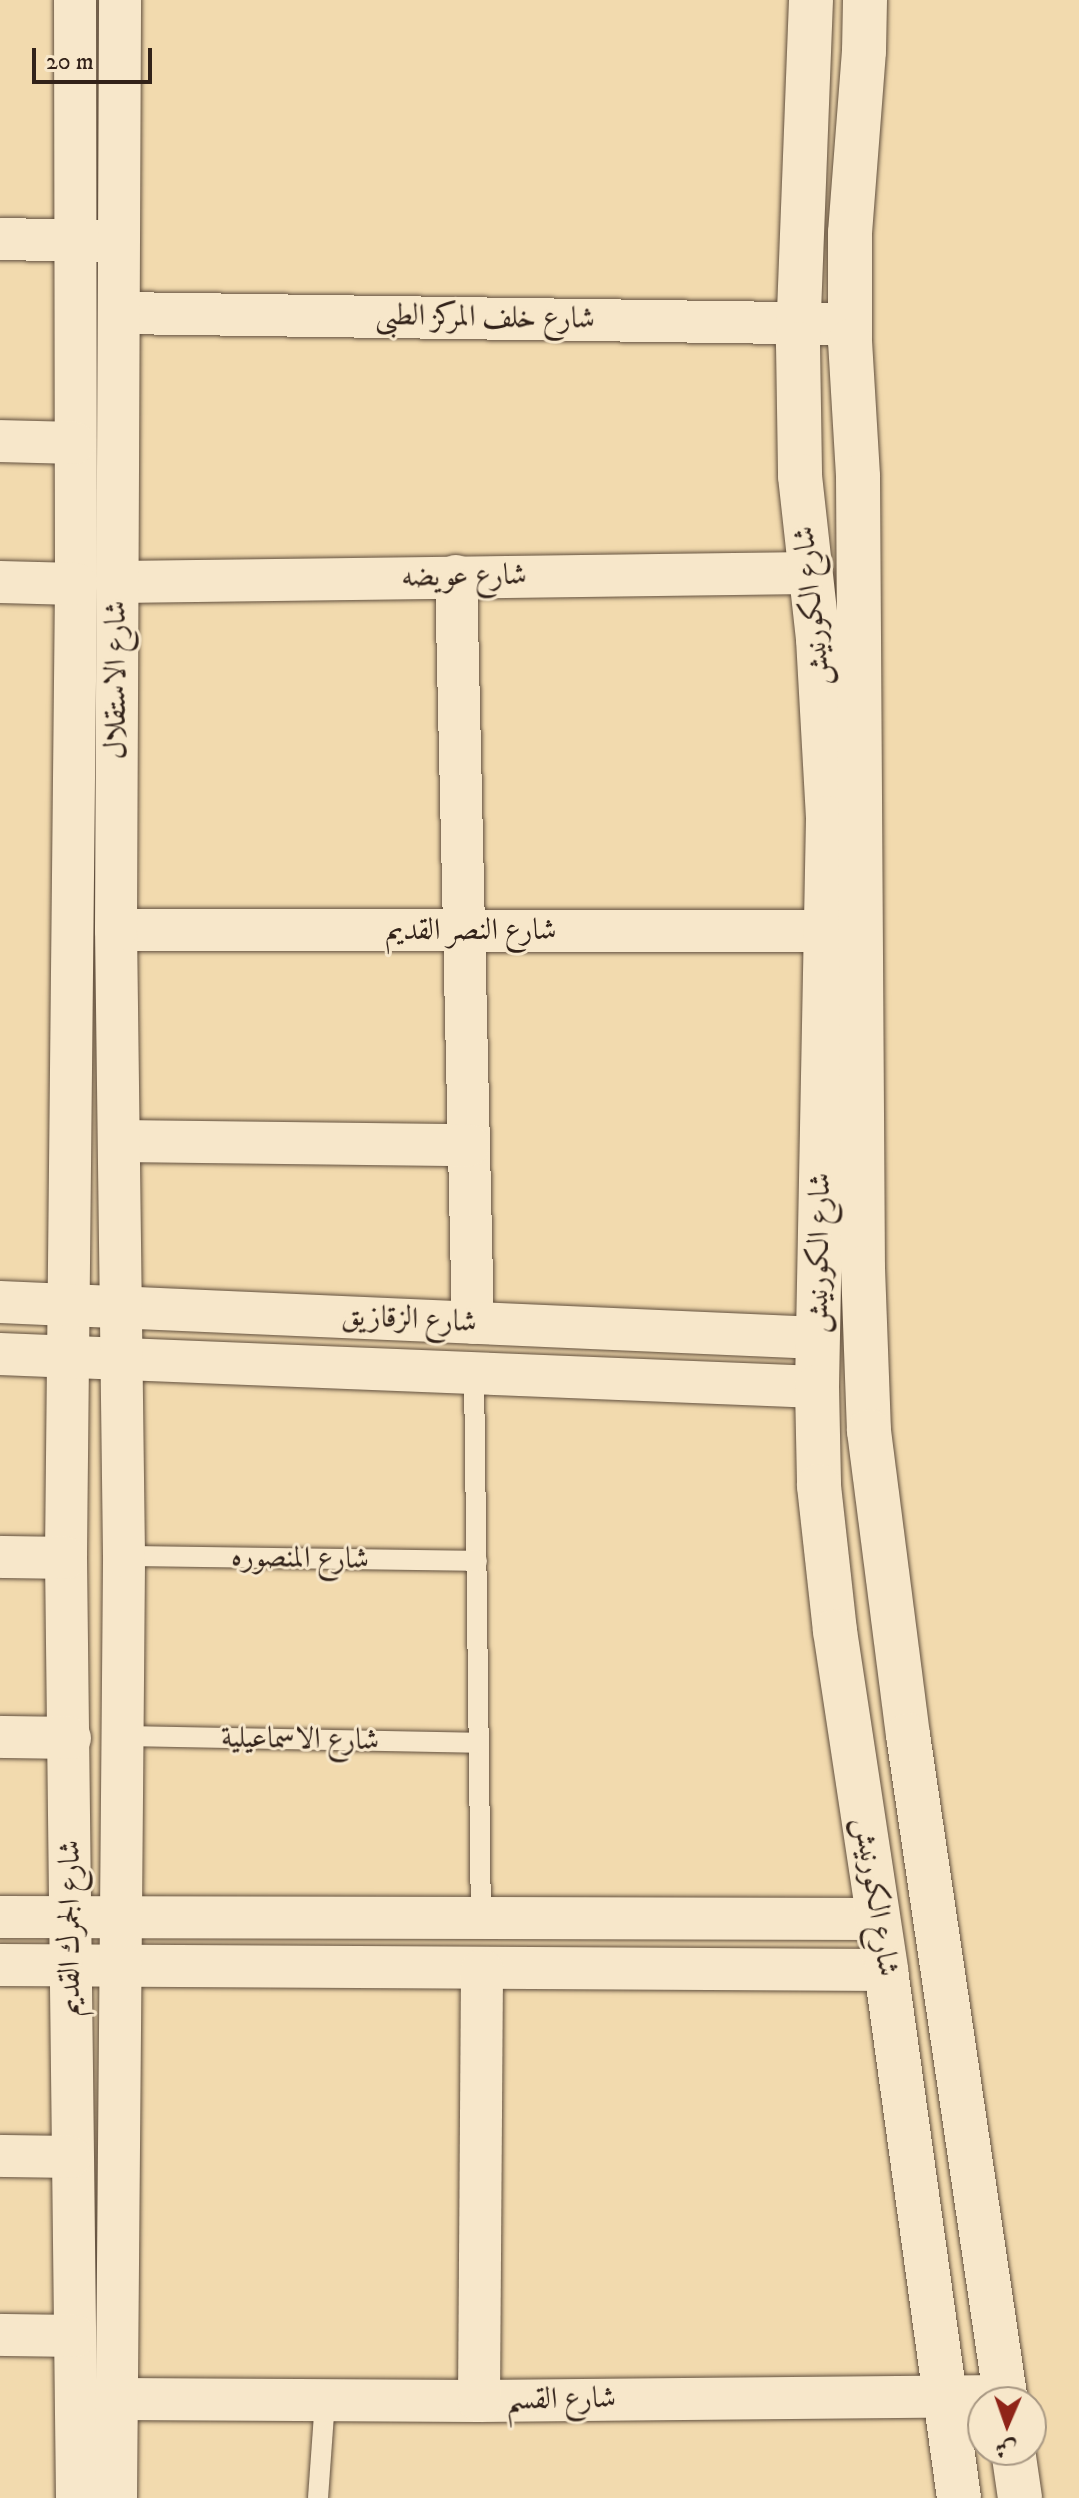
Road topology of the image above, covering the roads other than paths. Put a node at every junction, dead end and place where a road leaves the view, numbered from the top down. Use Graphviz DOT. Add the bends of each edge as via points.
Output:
graph roads {
  1 [pos="75,0"];
  2 [pos="120,0"];
  3 [pos="811,0"];
  4 [pos="865,0"];
  5 [pos="0,239"];
  6 [pos="75,240"];
  7 [pos="119,241"];
  8 [pos="120,313"];
  9 [pos="798,322"];
  10 [pos="850,324"];
  11 [pos="0,441"];
  12 [pos="75,443"];
  13 [pos="810,573"];
  14 [pos="456,576"];
  15 [pos="0,582"];
  16 [pos="118,582"];
  17 [pos="76,584"];
  18 [pos="116,930"];
  19 [pos="464,931"];
  20 [pos="826,931"];
  21 [pos="120,1141"];
  22 [pos="469,1145"];
  23 [pos="0,1302"];
  24 [pos="70,1305"];
  25 [pos="123,1307"];
  26 [pos="473,1323"];
  27 [pos="818,1338"];
  28 [pos="865,1340"];
  29 [pos="0,1354"];
  30 [pos="70,1357"];
  31 [pos="124,1359"];
  32 [pos="474,1373"];
  33 [pos="817,1387"];
  34 [pos="867,1389"];
  35 [pos="124,1556"];
  36 [pos="0,1557"];
  37 [pos="66,1558"];
  38 [pos="477,1561"];
  39 [pos="122,1736"];
  40 [pos="0,1737"];
  41 [pos="70,1738"];
  42 [pos="479,1743"];
  43 [pos="0,1917"];
  44 [pos="935,1917"];
  45 [pos="71,1918"];
  46 [pos="120,1918"];
  47 [pos="481,1919"];
  48 [pos="877,1919"];
  49 [pos="0,1965"];
  50 [pos="71,1965"];
  51 [pos="120,1966"];
  52 [pos="943,1967"];
  53 [pos="482,1970"];
  54 [pos="886,1970"];
  55 [pos="0,2156"];
  56 [pos="70,2157"];
  57 [pos="0,2335"];
  58 [pos="75,2336"];
  59 [pos="1004,2386"];
  60 [pos="945,2396"];
  61 [pos="967,2397"];
  62 [pos="117,2399"];
  63 [pos="325,2400"];
  64 [pos="479,2401"];
  65 [pos="1015,2466"];
  66 [pos="77,2498"];
  67 [pos="116,2498"];
  68 [pos="318,2498"];
  69 [pos="959,2498"];
  70 [pos="1020,2498"];
  1 -- 6 [label="street, شارع الاستقلال"];
  2 -- 7 [label="street, شارع الاستقلال"];
  3 -- 9 [label="main road, شارع الكورنيش"];
  4 -- 10 [label="main road, شارع الكورنيش" via="850,233"];
  5 -- 6 [label="street"];
  6 -- 7 [label="street"];
  6 -- 12 [label="street, شارع الاستقلال"];
  7 -- 8 [label="street, شارع الاستقلال"];
  8 -- 9 [label="street, شارع خلف المركز الطبى"];
  8 -- 16 [label="street, شارع الاستقلال"];
  9 -- 10 [label="street, شارع خلف المركز الطبى"];
  9 -- 13 [label="main road, شارع الكورنيش" via="800,476"];
  10 -- 28 [label="main road, شارع الكورنيش" via="858,477"];
  11 -- 12 [label="street"];
  12 -- 17 [label="street, شارع الاستقلال"];
  13 -- 14 [label="street, شارع عويضه"];
  13 -- 20 [label="main road, شارع الكورنيش" via="825,728"];
  14 -- 16 [label="street, شارع عويضه"];
  14 -- 19 [label="street"];
  15 -- 17 [label="street"];
  16 -- 18 [label="street, شارع الاستقلال"];
  17 -- 24 [label="street, شارع الاستقلال"];
  18 -- 19 [label="street, شارع النصر القديم"];
  18 -- 21 [label="street, شارع الاستقلال"];
  19 -- 20 [label="street, شارع النصر القديم"];
  19 -- 22 [label="street"];
  20 -- 27 [label="main road, شارع الكورنيش"];
  21 -- 22 [label="street"];
  21 -- 25 [label="street, شارع الاستقلال"];
  22 -- 26 [label="street"];
  23 -- 24 [label="street, شارع الزقازيق"];
  24 -- 25 [label="street, شارع الزقازيق"];
  24 -- 30 [label="street, شارع الاستقلال"];
  25 -- 26 [label="street, شارع الزقازيق"];
  25 -- 31 [label="street, شارع الاستقلال"];
  26 -- 27 [label="street, شارع الزقازيق"];
  27 -- 28 [label="main road"];
  27 -- 33 [label="main road, شارع الكورنيش"];
  28 -- 34 [label="main road, شارع الكورنيش"];
  29 -- 30 [label="street, شارع الزقازيق"];
  30 -- 31 [label="street, شارع الزقازيق"];
  30 -- 37 [label="street, شارع الجمرك القديم"];
  31 -- 32 [label="street, شارع الزقازيق"];
  31 -- 35 [label="street, شارع الجمرك القديم"];
  32 -- 33 [label="street, شارع الزقازيق"];
  32 -- 38 [label="lane"];
  33 -- 34 [label="main road"];
  33 -- 48 [label="main road, شارع الكورنيش" via="825,1558"];
  34 -- 44 [label="main road, شارع الكورنيش"];
  35 -- 38 [label="lane, شارع المنصوره"];
  35 -- 39 [label="street, شارع الجمرك القديم"];
  36 -- 37 [label="street"];
  37 -- 41 [label="street, شارع الجمرك القديم"];
  38 -- 42 [label="lane"];
  39 -- 42 [label="lane, شارع الاسماعيلية"];
  39 -- 46 [label="street, شارع الجمرك القديم"];
  40 -- 41 [label="street"];
  41 -- 45 [label="street, شارع الجمرك القديم"];
  42 -- 47 [label="lane"];
  43 -- 45 [label="street"];
  44 -- 48 [label="main road"];
  44 -- 52 [label="main road, شارع الكورنيش"];
  45 -- 46 [label="street"];
  45 -- 50 [label="street, شارع الجمرك القديم"];
  46 -- 47 [label="street"];
  46 -- 51 [label="street, شارع الجمرك القديم"];
  47 -- 48 [label="street"];
  48 -- 54 [label="main road, شارع الكورنيش"];
  49 -- 50 [label="street"];
  50 -- 51 [label="street"];
  50 -- 56 [label="street, شارع الجمرك القديم"];
  51 -- 53 [label="street"];
  51 -- 62 [label="street, شارع الجمرك القديم"];
  52 -- 54 [label="main road"];
  52 -- 59 [label="main road, شارع الكورنيش"];
  53 -- 54 [label="street"];
  53 -- 64 [label="street"];
  54 -- 60 [label="main road, شارع الكورنيش"];
  55 -- 56 [label="street"];
  56 -- 58 [label="street, شارع الجمرك القديم"];
  57 -- 58 [label="street"];
  58 -- 66 [label="street, شارع الجمرك القديم"];
  60 -- 61 [label="street, شارع القسم"];
  60 -- 64 [label="street, شارع القسم"];
  60 -- 69 [label="main road, شارع الكورنيش"];
  62 -- 63 [label="street, شارع القسم"];
  62 -- 67 [label="street, شارع الجمرك القديم"];
  63 -- 64 [label="street, شارع القسم"];
  63 -- 68 [label="lane"];
  65 -- 70 [label="main road"];
}
